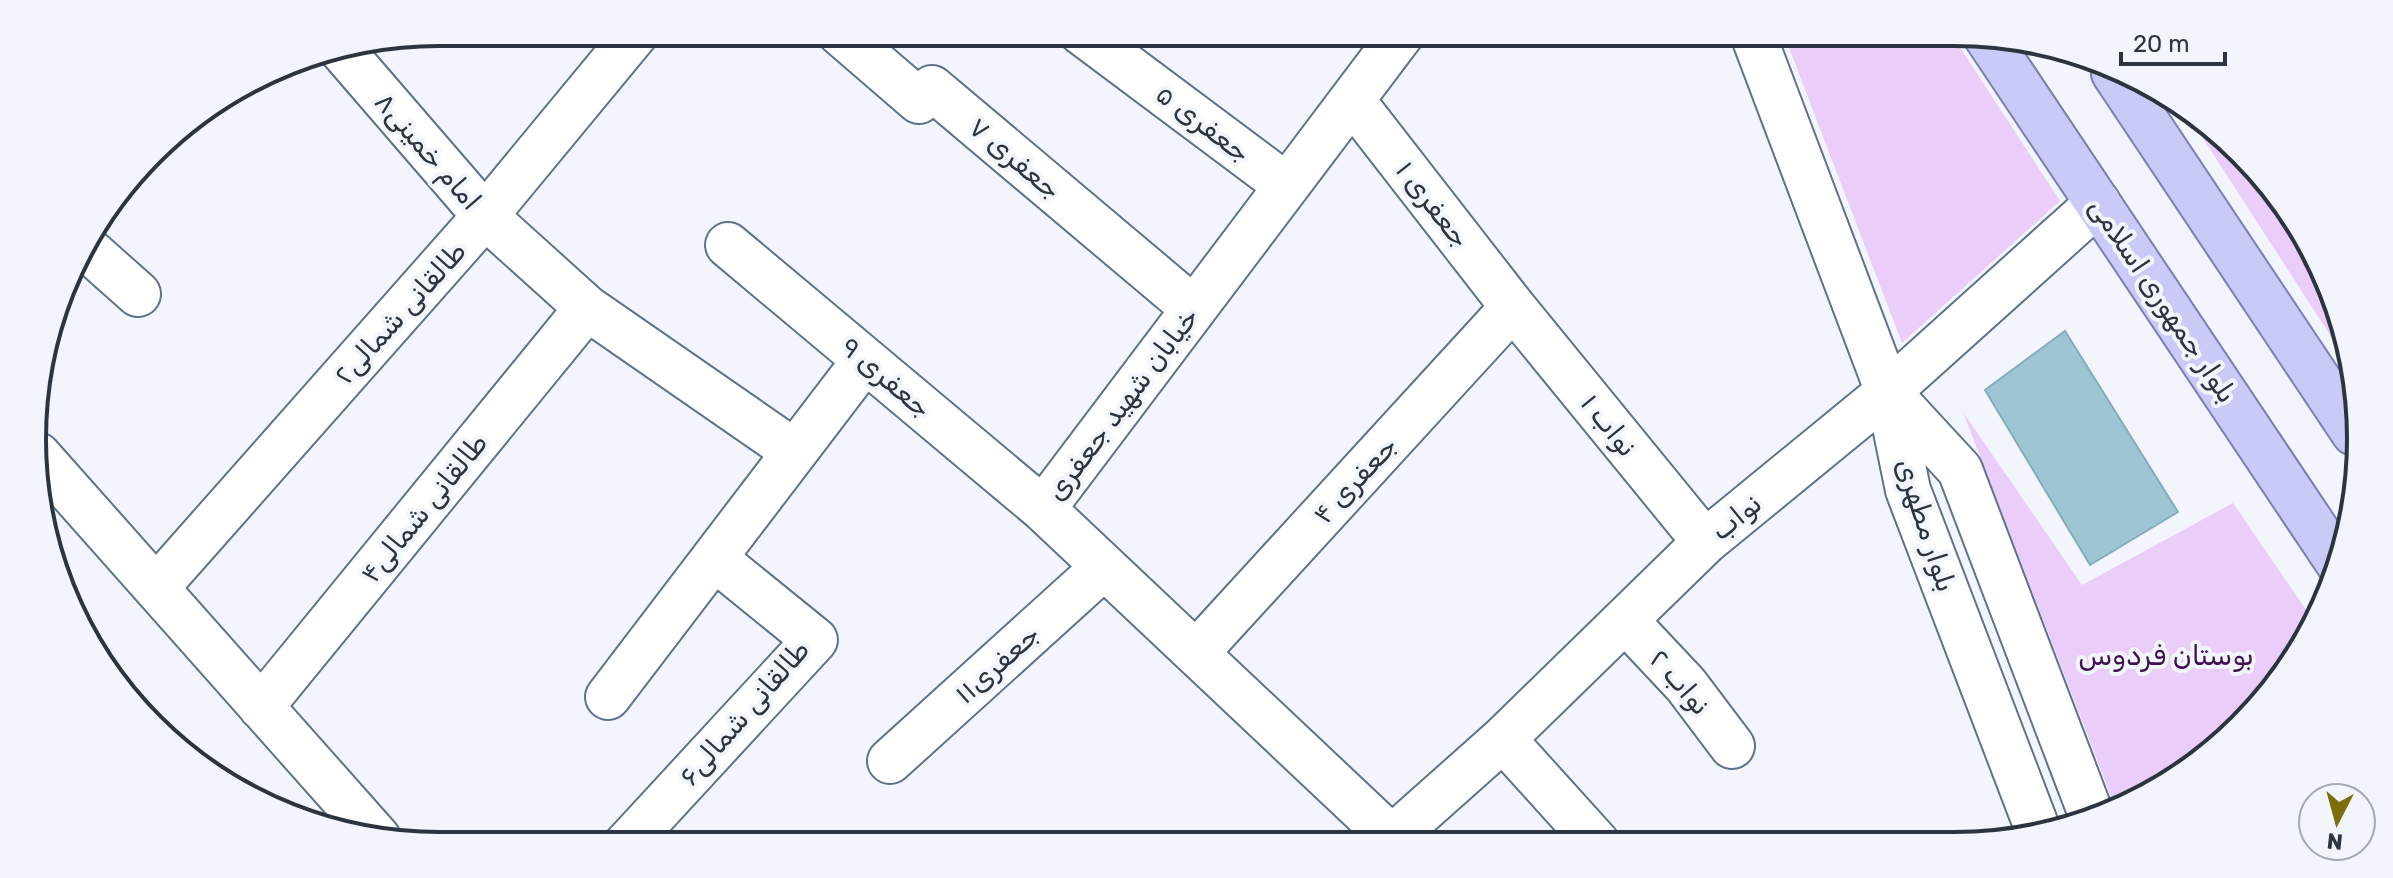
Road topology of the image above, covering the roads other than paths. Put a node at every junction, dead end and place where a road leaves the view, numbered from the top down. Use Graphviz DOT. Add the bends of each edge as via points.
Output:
graph roads {
  1 [pos="611,46"];
  2 [pos="855,46"];
  3 [pos="1100,46"];
  4 [pos="1391,46"];
  5 [pos="1757,46"];
  6 [pos="1994,48"];
  7 [pos="348,57"];
  8 [pos="2121,84"];
  9 [pos="1352,100"];
  10 [pos="1287,186"];
  11 [pos="2098,203"];
  12 [pos="485,216"];
  13 [pos="728,245"];
  14 [pos="93,254"];
  15 [pos="138,294"];
  16 [pos="1513,307"];
  17 [pos="587,308"];
  18 [pos="1193,308"];
  19 [pos="865,360"];
  20 [pos="1888,392"];
  21 [pos="2346,421"];
  22 [pos="795,452"];
  23 [pos="47,465"];
  24 [pos="1043,509"];
  25 [pos="1705,542"];
  26 [pos="2331,551"];
  27 [pos="714,558"];
  28 [pos="1104,567"];
  29 [pos="156,588"];
  30 [pos="1625,620"];
  31 [pos="1196,653"];
  32 [pos="608,697"];
  33 [pos="261,707"];
  34 [pos="1503,739"];
  35 [pos="1732,746"];
  36 [pos="890,761"];
  37 [pos="2089,808"];
  38 [pos="2035,823"];
  39 [pos="366,825"];
  40 [pos="638,832"];
  41 [pos="1380,832"];
  42 [pos="1399,832"];
  43 [pos="1587,832"];
  1 -- 12 [label="street, طالقانی شمالی۲"];
  2 -- 18 [label="street, جعفری ۷" via="919,101 932,88"];
  3 -- 10 [label="street, جعفری ۵"];
  4 -- 9 [label="street, خیابان شهید جعفری"];
  5 -- 20 [label="street"];
  6 -- 11 [label="main road, بلوار جمهوری اسلامی"];
  7 -- 12 [label="street, امام خمینی۸"];
  8 -- 21 [label="main road"];
  9 -- 10 [label="street, خیابان شهید جعفری"];
  9 -- 16 [label="street, جعفری ۱"];
  10 -- 18 [label="street, خیابان شهید جعفری"];
  11 -- 20 [label="street, نواب"];
  11 -- 26 [label="main road, بلوار جمهوری اسلامی"];
  12 -- 17 [label="street, امام خمینی۸"];
  12 -- 29 [label="street, طالقانی شمالی۲"];
  13 -- 19 [label="street, جعفری ۹"];
  14 -- 15 [label="street"];
  16 -- 25 [label="street, نواب ۱"];
  16 -- 31 [label="street, جعفری ۴"];
  17 -- 22 [label="street, امام خمینی۸"];
  17 -- 33 [label="street, طالقانی شمالی۴"];
  18 -- 24 [label="street, خیابان شهید جعفری"];
  19 -- 22 [label="street"];
  19 -- 24 [label="street, جعفری ۹"];
  20 -- 25 [label="street, نواب"];
  20 -- 37 [label="street, بلوار مطهری" via="1960,470"];
  20 -- 38 [label="street, بلوار مطهری" via="1908,490"];
  22 -- 27 [label="street"];
  23 -- 29 [label="street"];
  24 -- 28 [label="street, خیابان شهید جعفری"];
  25 -- 30 [label="street, نواب"];
  27 -- 32 [label="street"];
  27 -- 40 [label="street, طالقانی شمالی۶" via="815,640"];
  28 -- 31 [label="street, خیابان شهید جعفری"];
  28 -- 36 [label="street, جعفری۱۱"];
  29 -- 33 [label="street"];
  30 -- 34 [label="street, نواب"];
  30 -- 35 [label="street, نواب ۲" via="1686,685"];
  31 -- 41 [label="street, خیابان شهید جعفری"];
  33 -- 39 [label="street"];
  34 -- 42 [label="street, نواب"];
  34 -- 43 [label="street"];
}
